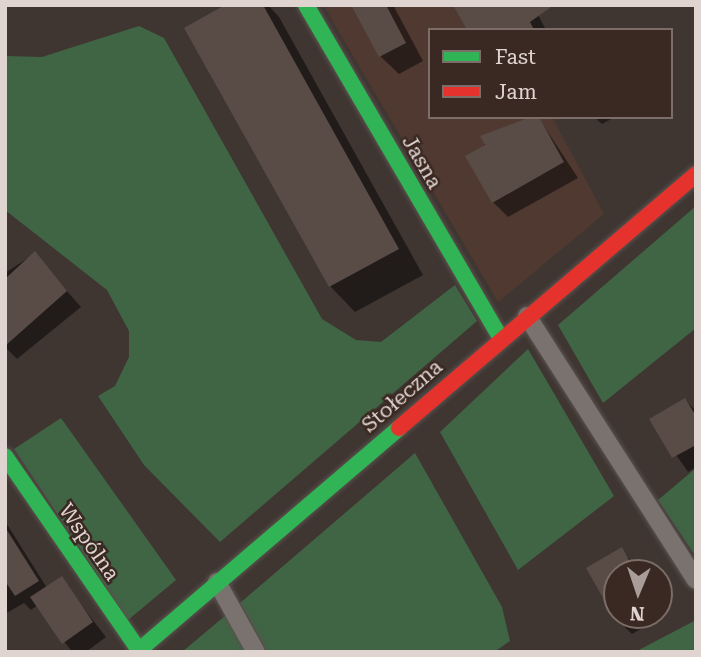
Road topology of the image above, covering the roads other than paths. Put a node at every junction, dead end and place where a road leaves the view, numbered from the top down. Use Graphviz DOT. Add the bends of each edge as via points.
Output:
graph roads {
  1 [pos="306,5"];
  2 [pos="696,174"];
  3 [pos="527,316"];
  4 [pos="501,339"];
  5 [pos="5,456"];
  6 [pos="696,580"];
  7 [pos="217,582"];
  8 [pos="138,651"];
  9 [pos="256,652"];
  1 -- 4 [label="street, Jasna"];
  2 -- 3 [label="street, Stołeczna"];
  3 -- 4 [label="street, Stołeczna"];
  3 -- 6 [label="lane"];
  4 -- 7 [label="street, Stołeczna"];
  5 -- 8 [label="street, Wspólna"];
  7 -- 8 [label="street, Stołeczna"];
  7 -- 9 [label="lane"];
}
